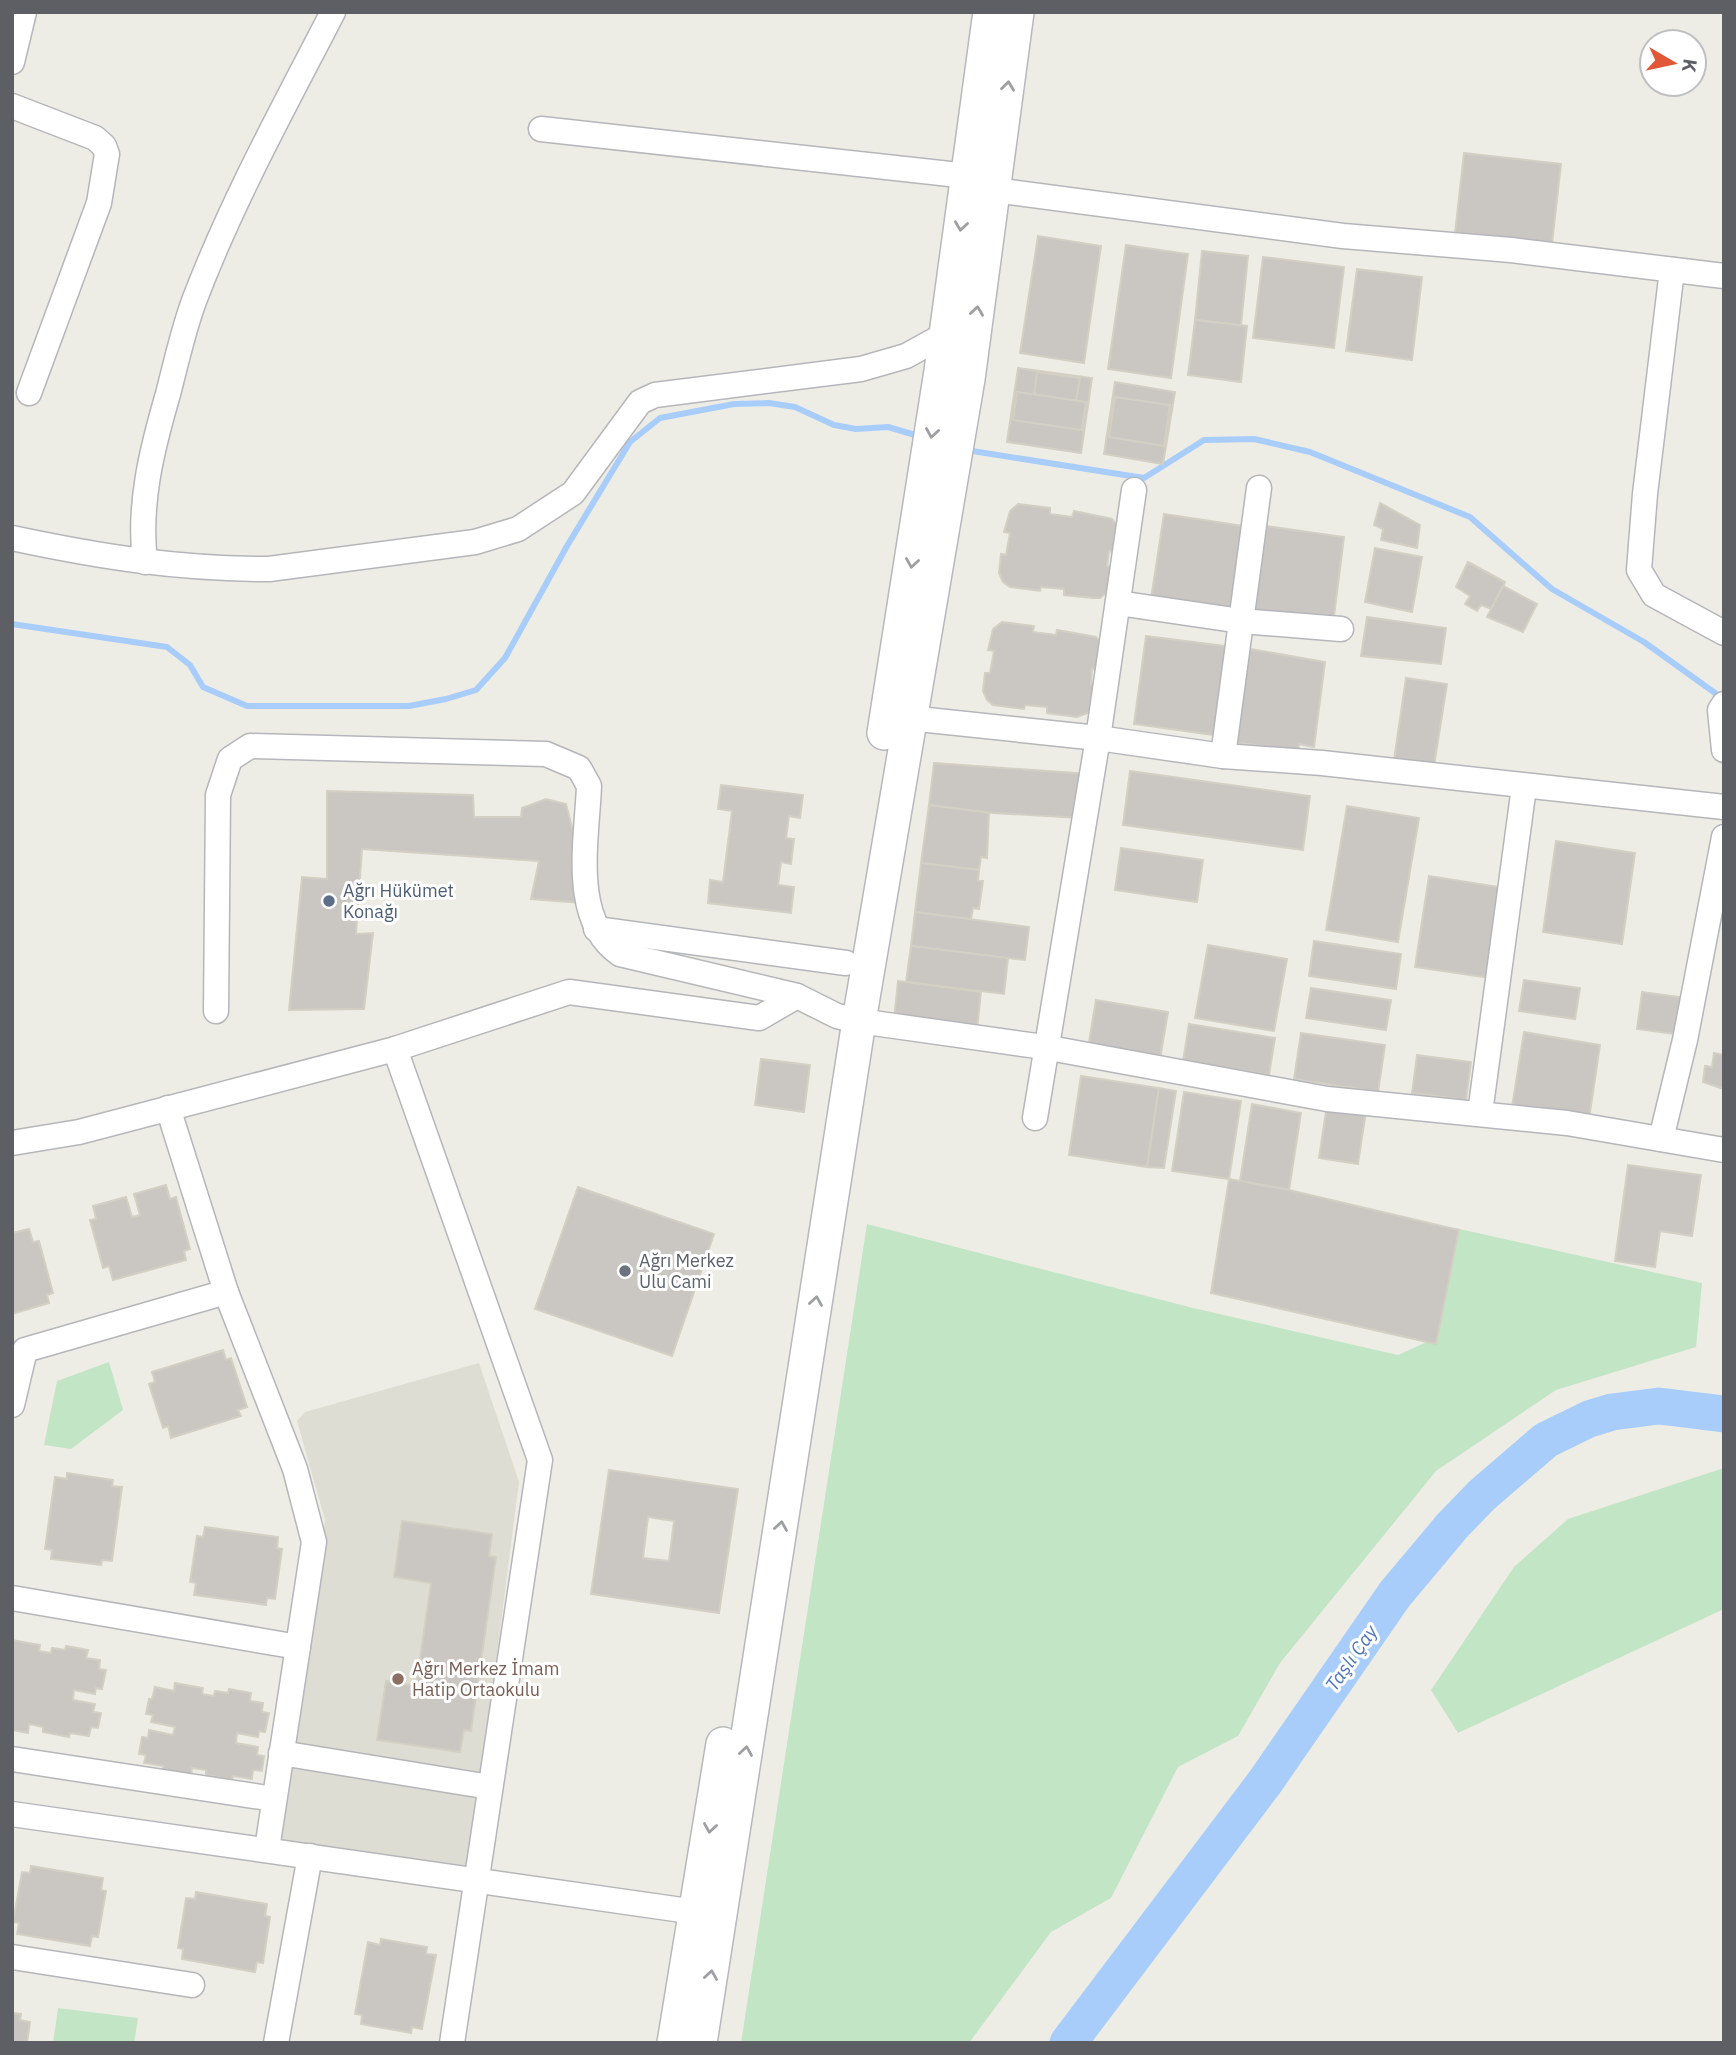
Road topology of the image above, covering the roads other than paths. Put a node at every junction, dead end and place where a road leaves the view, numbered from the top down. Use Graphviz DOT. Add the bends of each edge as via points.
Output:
graph roads {
  1 [pos="333,12"];
  2 [pos="990,12"];
  3 [pos="1017,12"];
  4 [pos="18,28"];
  5 [pos="12,62"];
  6 [pos="12,106"];
  7 [pos="541,129"];
  8 [pos="981,183"];
  9 [pos="1672,270"];
  10 [pos="1724,276"];
  11 [pos="946,334"];
  12 [pos="955,375"];
  13 [pos="29,393"];
  14 [pos="1259,488"];
  15 [pos="1134,490"];
  16 [pos="936,495"];
  17 [pos="12,537"];
  18 [pos="145,562"];
  19 [pos="1118,603"];
  20 [pos="1241,621"];
  21 [pos="1341,629"];
  22 [pos="1724,633"];
  23 [pos="1722,707"];
  24 [pos="909,718"];
  25 [pos="1098,738"];
  26 [pos="1724,750"];
  27 [pos="1223,756"];
  28 [pos="1524,787"];
  29 [pos="1724,807"];
  30 [pos="1724,837"];
  31 [pos="596,929"];
  32 [pos="846,963"];
  33 [pos="797,996"];
  34 [pos="216,1011"];
  35 [pos="848,1018"];
  36 [pos="1044,1047"];
  37 [pos="395,1049"];
  38 [pos="169,1108"];
  39 [pos="1480,1113"];
  40 [pos="1035,1118"];
  41 [pos="1661,1139"];
  42 [pos="12,1143"];
  43 [pos="1724,1150"];
  44 [pos="226,1292"];
  45 [pos="12,1405"];
  46 [pos="12,1598"];
  47 [pos="298,1647"];
  48 [pos="281,1752"];
  49 [pos="12,1759"];
  50 [pos="490,1787"];
  51 [pos="274,1798"];
  52 [pos="12,1814"];
  53 [pos="267,1850"];
  54 [pos="310,1856"];
  55 [pos="476,1881"];
  56 [pos="696,1912"];
  57 [pos="12,1957"];
  58 [pos="192,1985"];
  59 [pos="276,2043"];
  60 [pos="452,2043"];
  61 [pos="674,2043"];
  62 [pos="700,2043"];
  1 -- 18 [label="street" via="232,210 193,304 144,494 141,531"];
  2 -- 8 [label="main road"];
  8 -- 3 [label="main road, one-way"];
  4 -- 5 [label="street"];
  6 -- 13 [label="street" via="95,138 107,154 99,202"];
  7 -- 8 [label="street"];
  8 -- 9 [label="street" via="1343,236"];
  8 -- 11 [label="main road, one-way"];
  12 -- 8 [label="main road, one-way"];
  9 -- 10 [label="street"];
  9 -- 22 [label="street" via="1639,570 1654,595"];
  11 -- 12 [label="main road"];
  11 -- 18 [label="street" via="906,356 861,369 655,395 640,402 573,493 518,529 475,542 269,569"];
  12 -- 16 [label="main road"];
  14 -- 20 [label="street"];
  15 -- 19 [label="street"];
  16 -- 24 [label="main road"];
  16 -- 32 [label="main road, one-way"];
  17 -- 18 [label="street" via="78,553"];
  19 -- 20 [label="street"];
  19 -- 25 [label="street"];
  20 -- 21 [label="street"];
  20 -- 27 [label="street"];
  23 -- 26 [label="street"];
  24 -- 25 [label="street"];
  24 -- 35 [label="main road"];
  25 -- 27 [label="street"];
  25 -- 36 [label="street"];
  27 -- 28 [label="street"];
  28 -- 29 [label="street"];
  28 -- 39 [label="street"];
  30 -- 41 [label="street"];
  31 -- 32 [label="street"];
  31 -- 33 [label="street" via="620,954"];
  31 -- 34 [label="street" via="587,909 589,786 579,768 546,754 250,746 230,759 218,795"];
  32 -- 35 [label="main road"];
  33 -- 35 [label="street"];
  33 -- 37 [label="street" via="759,1017 569,992"];
  35 -- 36 [label="street"];
  35 -- 56 [label="main road, one-way"];
  62 -- 35 [label="main road, one-way"];
  36 -- 39 [label="street" via="1327,1099"];
  36 -- 40 [label="street"];
  37 -- 38 [label="street"];
  37 -- 50 [label="street" via="540,1460"];
  38 -- 42 [label="street" via="79,1132"];
  38 -- 44 [label="street"];
  39 -- 41 [label="street"];
  41 -- 43 [label="street"];
  44 -- 45 [label="street" via="25,1350"];
  44 -- 47 [label="street" via="295,1469 314,1542"];
  46 -- 47 [label="street"];
  47 -- 48 [label="street"];
  48 -- 50 [label="street"];
  48 -- 51 [label="street"];
  49 -- 51 [label="street"];
  50 -- 55 [label="street"];
  51 -- 53 [label="street"];
  52 -- 53 [label="street"];
  53 -- 54 [label="street"];
  54 -- 55 [label="street"];
  54 -- 59 [label="street"];
  55 -- 56 [label="street"];
  55 -- 60 [label="street"];
  56 -- 61 [label="main road"];
  57 -- 58 [label="street"];
}
